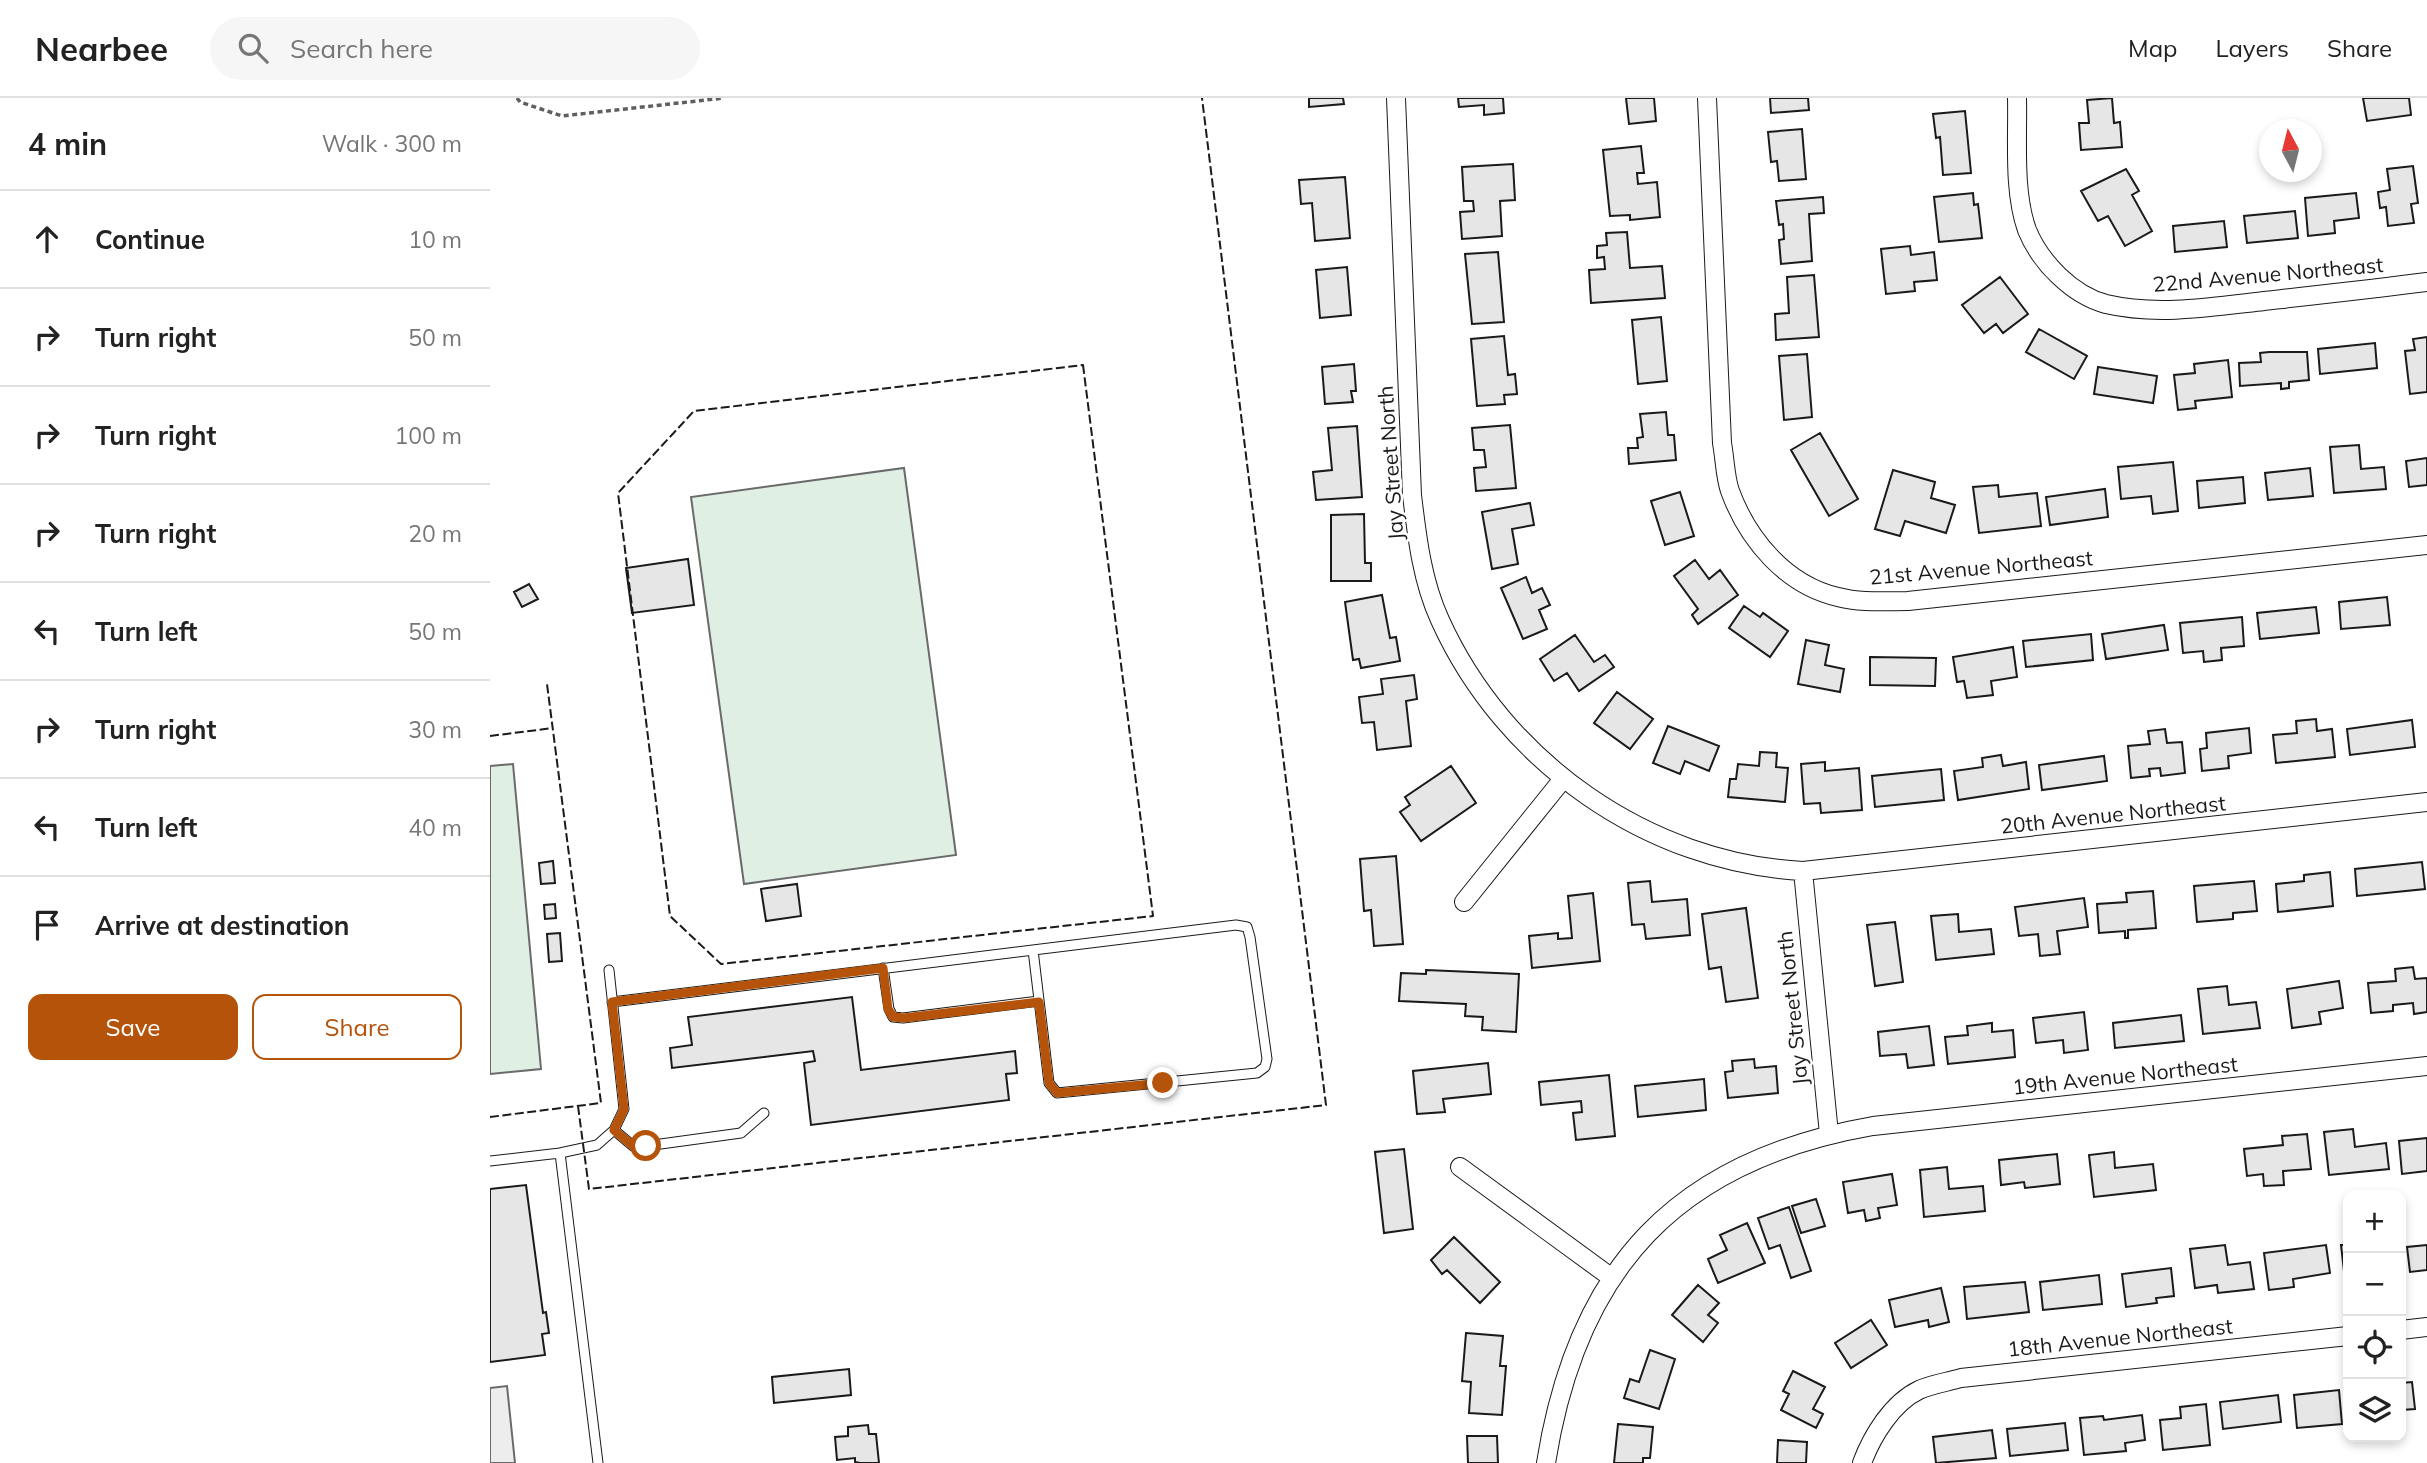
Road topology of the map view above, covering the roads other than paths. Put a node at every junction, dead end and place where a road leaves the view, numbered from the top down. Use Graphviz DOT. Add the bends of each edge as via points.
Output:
graph roads {
  1 [pos="1396,98"];
  2 [pos="1707,98"];
  3 [pos="2017,98"];
  4 [pos="2427,282"];
  5 [pos="2427,545"];
  6 [pos="1563,779"];
  7 [pos="2427,802"];
  8 [pos="1803,871"];
  9 [pos="1464,902"];
  10 [pos="1033,950"];
  11 [pos="883,968"];
  12 [pos="609,970"];
  13 [pos="612,1002"];
  14 [pos="1039,1002"];
  15 [pos="2427,1066"];
  16 [pos="764,1113"];
  17 [pos="614,1130"];
  18 [pos="1829,1134"];
  19 [pos="560,1153"];
  20 [pos="490,1161"];
  21 [pos="1460,1167"];
  22 [pos="1612,1278"];
  23 [pos="2427,1327"];
  24 [pos="2406,1329"];
  25 [pos="2343,1337"];
  26 [pos="598,1463"];
  27 [pos="1546,1463"];
  28 [pos="1862,1463"];
  1 -- 6 [label="street, Jay Street North" via="1412,495 1427,582 1440,620 1478,685 1510,727"];
  2 -- 5 [label="street, 21st Avenue Northeast" via="1722,443 1729,489 1746,528 1797,581 1839,598 1908,601"];
  3 -- 4 [label="street, 22nd Avenue Northeast" via="2026,228 2063,280 2082,294 2149,311"];
  6 -- 8 [label="street, Jay Street North" via="1609,811 1666,840 1729,861"];
  6 -- 9 [label="street"];
  7 -- 8 [label="street, 20th Avenue Northeast"];
  8 -- 18 [label="street, Jay Street North"];
  10 -- 11 [label="lane"];
  10 -- 14 [label="lane"];
  10 -- 14 [label="lane" via="1236,925 1247,928 1265,1067 1257,1073 1057,1093 1049,1083"];
  11 -- 13 [label="lane"];
  11 -- 14 [label="lane" via="893,1017"];
  12 -- 13 [label="lane"];
  13 -- 17 [label="lane" via="624,1109"];
  15 -- 18 [label="street, 19th Avenue Northeast"];
  16 -- 17 [label="lane" via="741,1133 646,1146 633,1146"];
  17 -- 19 [label="lane" via="597,1145"];
  18 -- 22 [label="street" via="1749,1162 1707,1184 1680,1203"];
  19 -- 20 [label="lane"];
  19 -- 26 [label="lane"];
  21 -- 22 [label="street"];
  22 -- 27 [label="street" via="1567,1367"];
  23 -- 24 [label="street"];
  25 -- 28 [label="street, 18th Avenue Northeast" via="1961,1378 1919,1390 1901,1402"];
}
